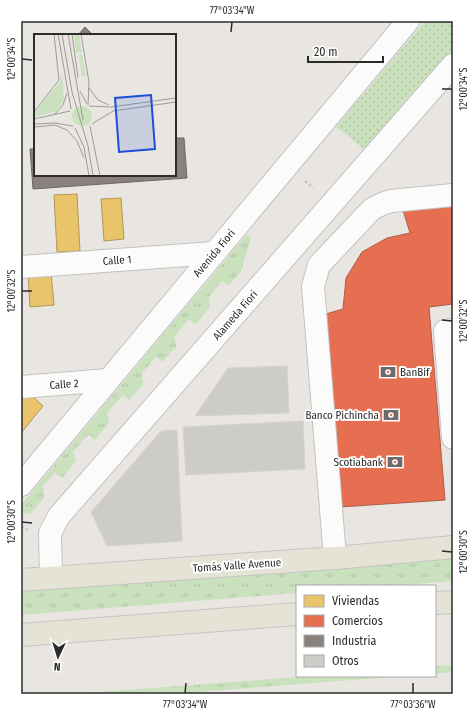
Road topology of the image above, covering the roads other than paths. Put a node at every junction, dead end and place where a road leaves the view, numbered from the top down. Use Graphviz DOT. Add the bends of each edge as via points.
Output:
graph roads {
  1 [pos="408,21"];
  2 [pos="453,65"];
  3 [pos="453,195"];
  4 [pos="214,253"];
  5 [pos="21,267"];
  6 [pos="453,330"];
  7 [pos="108,380"];
  8 [pos="21,387"];
  9 [pos="453,438"];
  10 [pos="21,485"];
  11 [pos="453,547"];
  12 [pos="335,558"];
  13 [pos="51,578"];
  14 [pos="21,580"];
  15 [pos="453,602"];
  16 [pos="436,603"];
  17 [pos="296,614"];
  18 [pos="21,635"];
  1 -- 4 [label="street, Avenida Fiori"];
  2 -- 13 [label="street, Alameda Fiori" via="59,516 50,533"];
  3 -- 12 [label="street" via="391,201 372,209 319,265 315,274 313,286"];
  4 -- 5 [label="street, Calle 1"];
  4 -- 7 [label="street, Avenida Fiori"];
  6 -- 9 [label="street" via="444,331"];
  7 -- 8 [label="street, Calle 2"];
  7 -- 10 [label="street, Avenida Fiori"];
  11 -- 12 [label="main road, Tomás Valle Avenue"];
  12 -- 13 [label="main road, Tomás Valle Avenue"];
  13 -- 14 [label="main road, Tomás Valle Avenue"];
  15 -- 16 [label="main road"];
  17 -- 18 [label="main road"];
}
